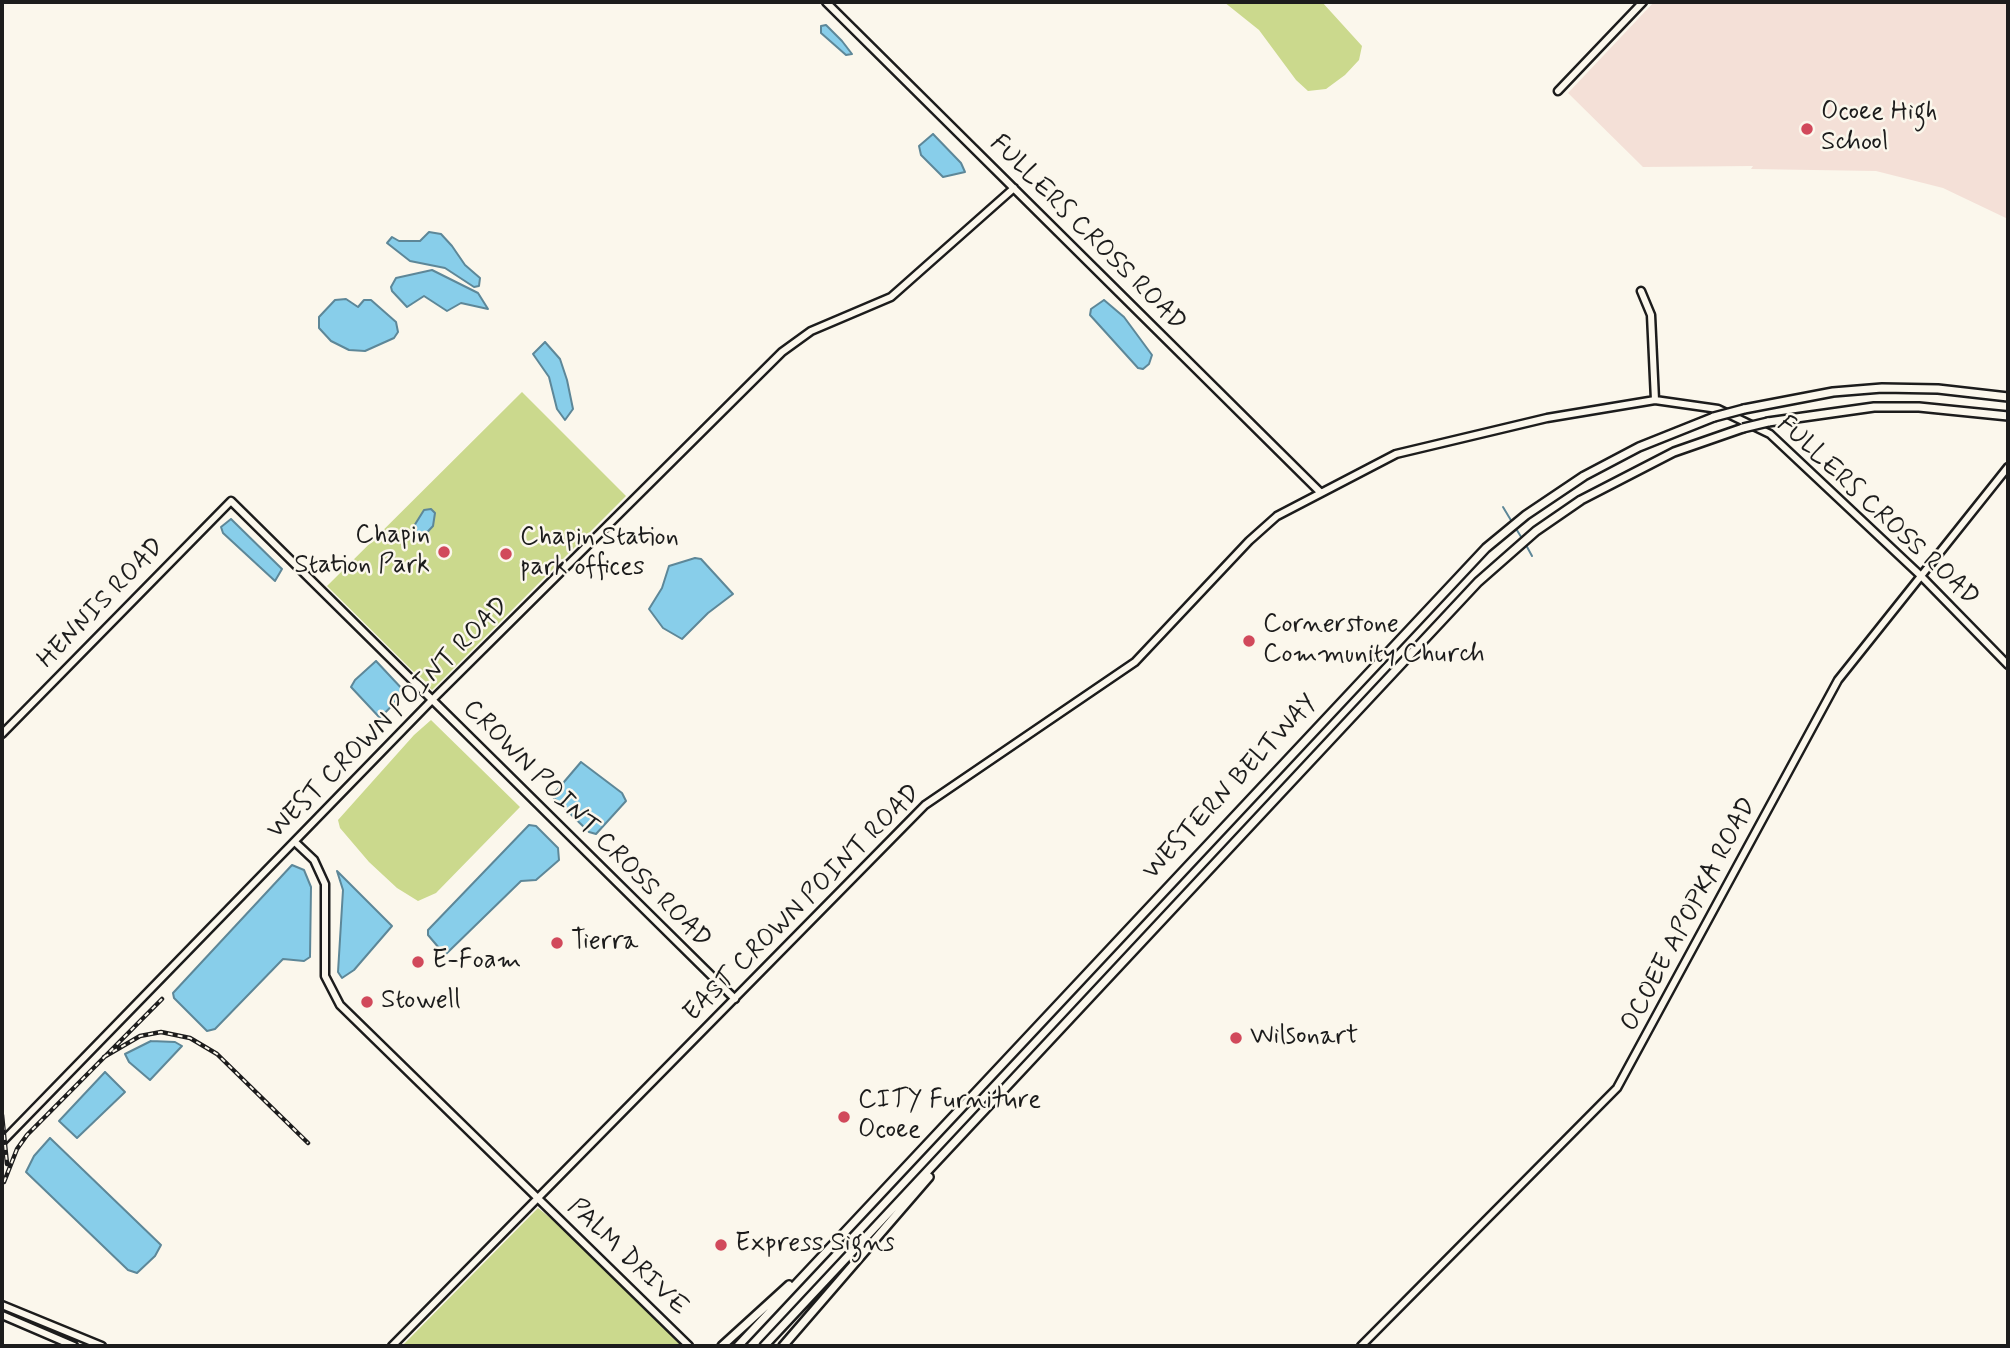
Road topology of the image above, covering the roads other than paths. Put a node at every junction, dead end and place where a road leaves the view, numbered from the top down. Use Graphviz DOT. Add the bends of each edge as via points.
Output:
graph roads {
  1 [pos="826,2"];
  2 [pos="1643,2"];
  3 [pos="1558,92"];
  4 [pos="1014,188"];
  5 [pos="1641,291"];
  6 [pos="2008,397"];
  7 [pos="1655,400"];
  8 [pos="2008,416"];
  9 [pos="1744,425"];
  10 [pos="2008,467"];
  11 [pos="1321,493"];
  12 [pos="231,501"];
  13 [pos="1920,575"];
  14 [pos="2008,665"];
  15 [pos="433,699"];
  16 [pos="2,734"];
  17 [pos="295,842"];
  18 [pos="735,999"];
  19 [pos="998,1096"];
  20 [pos="2,1142"];
  21 [pos="537,1197"];
  22 [pos="843,1234"];
  23 [pos="2,1305"];
  24 [pos="15,1310"];
  25 [pos="2,1315"];
  26 [pos="36,1319"];
  27 [pos="20,1323"];
  28 [pos="75,1346"];
  29 [pos="102,1346"];
  30 [pos="392,1346"];
  31 [pos="689,1346"];
  32 [pos="722,1346"];
  33 [pos="738,1346"];
  34 [pos="764,1346"];
  35 [pos="783,1346"];
  36 [pos="1361,1346"];
  1 -- 4 [label="street, FULLERS CROSS ROAD"];
  2 -- 3 [label="street"];
  4 -- 11 [label="street, FULLERS CROSS ROAD"];
  4 -- 15 [label="street, WEST CROWN POINT ROAD" via="891,297 811,331 789,346"];
  5 -- 7 [label="street" via="1651,315"];
  6 -- 22 [label="highway, WESTERN BELTWAY, bridge" via="1882,388 1833,391 1744,409 1617,458 1527,515 1429,607"];
  7 -- 9 [label="street, EAST CROWN POINT ROAD" via="1704,405"];
  7 -- 11 [label="street, EAST CROWN POINT ROAD" via="1420,447 1376,462"];
  8 -- 9 [label="highway, WESTERN BELTWAY, bridge" via="1874,407"];
  9 -- 13 [label="street, FULLERS CROSS ROAD" via="1770,434"];
  9 -- 19 [label="highway, WESTERN BELTWAY" via="1640,468 1581,500 1515,548 1446,616"];
  10 -- 13 [label="street, OCOEE APOPKA ROAD"];
  11 -- 18 [label="street, EAST CROWN POINT ROAD" via="1263,528 1135,663 925,805"];
  12 -- 15 [label="street, CROWN POINT CROSS ROAD"];
  12 -- 16 [label="street, HENNIS ROAD"];
  13 -- 14 [label="street, FULLERS CROSS ROAD"];
  13 -- 36 [label="street, OCOEE APOPKA ROAD" via="1838,680 1617,1088"];
  15 -- 17 [label="street, WEST CROWN POINT ROAD"];
  15 -- 18 [label="street, CROWN POINT CROSS ROAD"];
  17 -- 20 [label="street, WEST CROWN POINT ROAD"];
  17 -- 21 [label="street, PALM DRIVE" via="314,860 325,884 326,976 340,1005"];
  18 -- 21 [label="street, EAST CROWN POINT ROAD"];
  19 -- 34 [label="highway, WESTERN BELTWAY"];
  19 -- 35 [label="highway"];
  21 -- 30 [label="street, EAST CROWN POINT ROAD"];
  21 -- 31 [label="street, PALM DRIVE"];
  22 -- 32 [label="highway"];
  22 -- 33 [label="highway, WESTERN BELTWAY"];
  23 -- 24 [label="street"];
  24 -- 25 [label="street"];
  24 -- 26 [label="street"];
  25 -- 27 [label="street"];
  26 -- 27 [label="street"];
  26 -- 29 [label="street"];
  27 -- 28 [label="street"];
}
